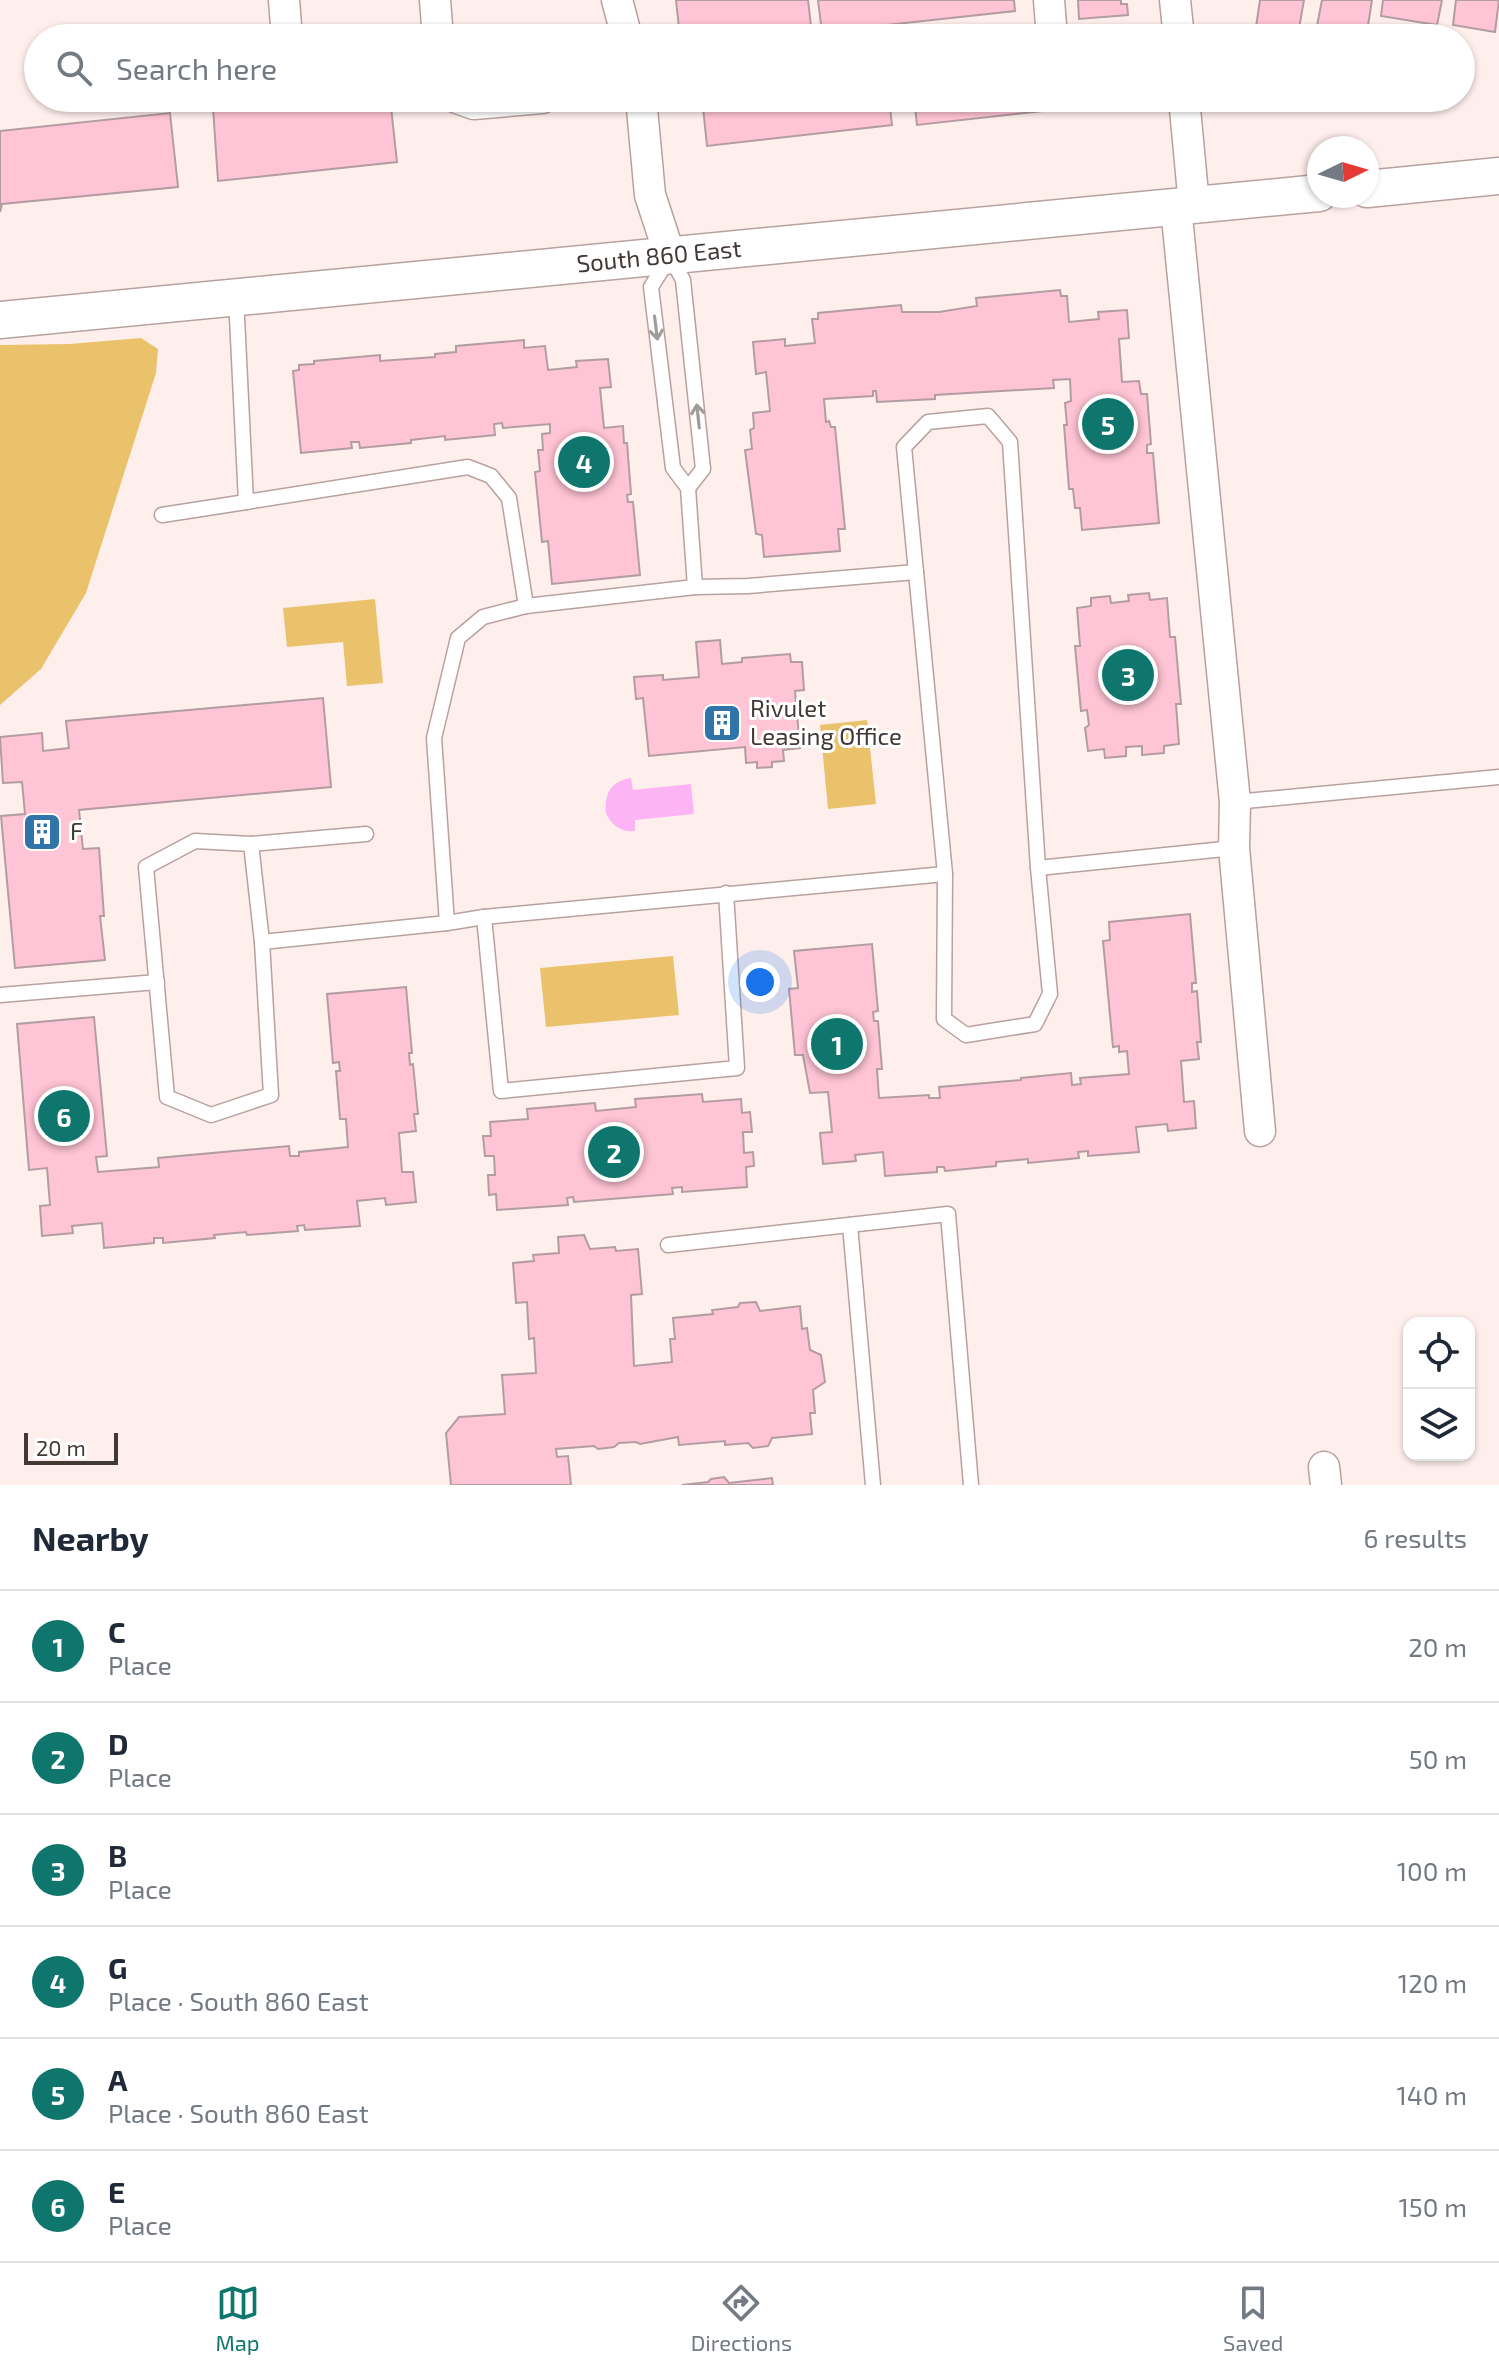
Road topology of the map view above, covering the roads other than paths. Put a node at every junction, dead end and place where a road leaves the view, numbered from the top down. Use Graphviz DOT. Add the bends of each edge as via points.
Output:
graph roads {
  1 [pos="284,0"];
  2 [pos="435,0"];
  3 [pos="617,0"];
  4 [pos="1049,0"];
  5 [pos="1175,0"];
  6 [pos="286,24"];
  7 [pos="437,24"];
  8 [pos="623,24"];
  9 [pos="1051,24"];
  10 [pos="1178,24"];
  11 [pos="642,112"];
  12 [pos="1184,112"];
  13 [pos="1499,176"];
  14 [pos="1379,188"];
  15 [pos="1307,194"];
  16 [pos="1185,206"];
  17 [pos="670,256"];
  18 [pos="236,297"];
  19 [pos="0,320"];
  20 [pos="688,488"];
  21 [pos="246,502"];
  22 [pos="162,515"];
  23 [pos="916,572"];
  24 [pos="695,587"];
  25 [pos="526,606"];
  26 [pos="1499,777"];
  27 [pos="1235,802"];
  28 [pos="366,834"];
  29 [pos="251,844"];
  30 [pos="1234,848"];
  31 [pos="1038,868"];
  32 [pos="945,874"];
  33 [pos="726,893"];
  34 [pos="484,917"];
  35 [pos="447,923"];
  36 [pos="262,942"];
  37 [pos="157,982"];
  38 [pos="0,995"];
  39 [pos="1260,1131"];
  40 [pos="850,1225"];
  41 [pos="668,1245"];
  42 [pos="873,1485"];
  43 [pos="971,1485"];
  1 -- 6 [label="street"];
  2 -- 7 [label="street"];
  3 -- 8 [label="street"];
  4 -- 9 [label="street"];
  5 -- 10 [label="street"];
  11 -- 17 [label="street" via="650,195"];
  12 -- 16 [label="street"];
  13 -- 14 [label="street"];
  15 -- 16 [label="street, South 860 East"];
  16 -- 17 [label="street, South 860 East"];
  16 -- 27 [label="street"];
  17 -- 18 [label="street, South 860 East"];
  20 -- 17 [label="lane, one-way" via="703,469 683,280"];
  17 -- 20 [label="lane, one-way" via="651,287 673,468"];
  18 -- 19 [label="street, South 860 East"];
  18 -- 21 [label="lane"];
  20 -- 24 [label="lane"];
  21 -- 22 [label="lane"];
  21 -- 25 [label="lane" via="468,467 491,476 509,498"];
  23 -- 24 [label="lane"];
  23 -- 31 [label="lane" via="904,447 928,422 988,416 1010,442"];
  23 -- 32 [label="lane"];
  24 -- 25 [label="lane"];
  25 -- 35 [label="lane" via="483,617 458,638 451,666 434,738"];
  26 -- 27 [label="lane"];
  27 -- 30 [label="street"];
  28 -- 29 [label="lane"];
  29 -- 36 [label="lane"];
  29 -- 37 [label="lane" via="195,841 146,867"];
  30 -- 31 [label="lane"];
  30 -- 39 [label="street"];
  31 -- 32 [label="lane" via="1050,994 1035,1024 966,1035 944,1019"];
  32 -- 33 [label="lane"];
  33 -- 34 [label="lane"];
  33 -- 34 [label="lane" via="737,1068 501,1091"];
  34 -- 35 [label="lane"];
  35 -- 36 [label="lane"];
  36 -- 37 [label="lane" via="271,1095 211,1115 167,1097"];
  37 -- 38 [label="lane"];
  40 -- 41 [label="lane"];
  40 -- 42 [label="lane"];
  40 -- 43 [label="lane" via="948,1214"];
}
